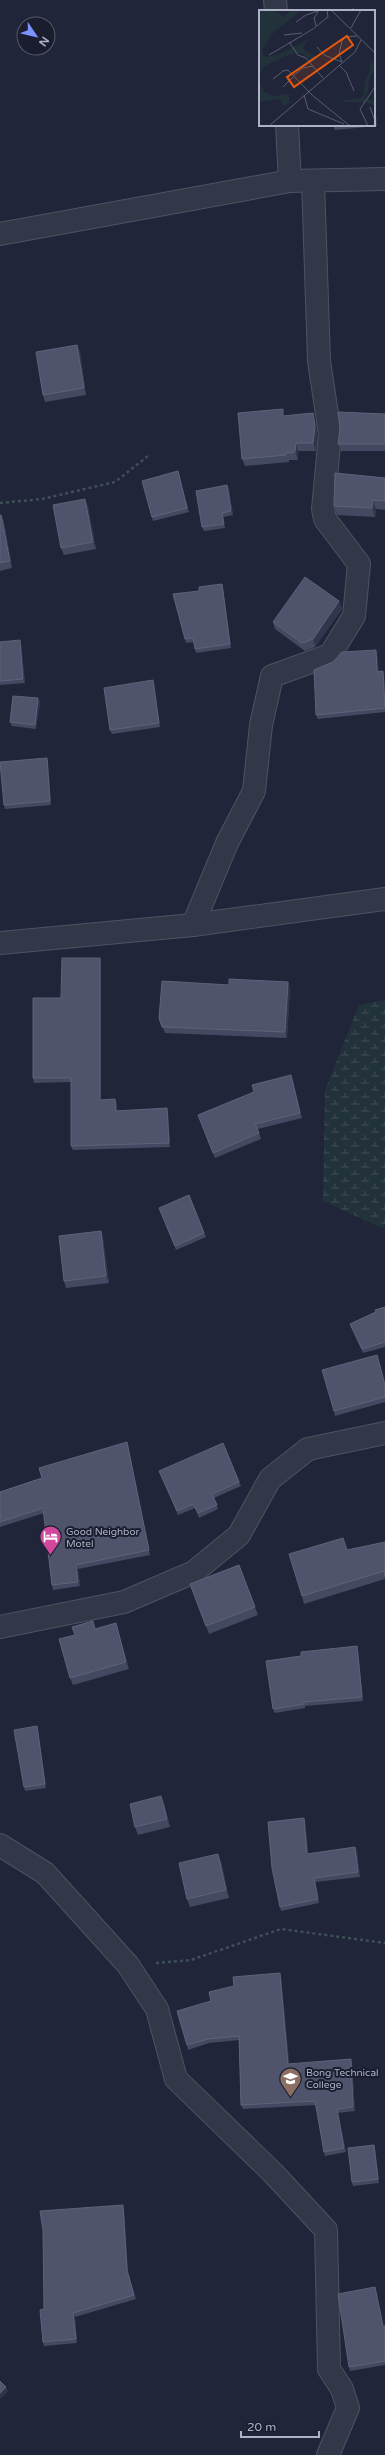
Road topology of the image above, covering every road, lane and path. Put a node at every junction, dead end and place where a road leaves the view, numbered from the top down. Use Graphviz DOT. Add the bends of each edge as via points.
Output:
graph roads {
  1 [pos="275,0"];
  2 [pos="276,10"];
  3 [pos="287,126"];
  4 [pos="385,179"];
  5 [pos="290,181"];
  6 [pos="313,181"];
  7 [pos="0,234"];
  8 [pos="148,456"];
  9 [pos="0,503"];
  10 [pos="385,899"];
  11 [pos="192,925"];
  12 [pos="0,942"];
  13 [pos="385,1433"];
  14 [pos="0,1628"];
  15 [pos="0,1845"];
  16 [pos="385,1943"];
  17 [pos="128,1965"];
  18 [pos="328,2455"];
  1 -- 2 [label="street"];
  3 -- 5 [label="street"];
  4 -- 6 [label="street"];
  5 -- 6 [label="street"];
  5 -- 7 [label="street"];
  6 -- 11 [label="street" via="319,360 330,434 322,509 325,520 359,564 354,616 330,654 272,676 261,725 254,791 226,843"];
  8 -- 9 [label="path" via="115,482 42,499"];
  10 -- 11 [label="street"];
  11 -- 12 [label="street"];
  13 -- 14 [label="street" via="308,1449 270,1479 239,1536 194,1572 124,1602"];
  15 -- 17 [label="street" via="45,1873"];
  16 -- 17 [label="path" via="281,1929 191,1960"];
  17 -- 18 [label="street" via="157,2009 176,2079 273,2173 326,2230 329,2369 342,2389 348,2408"];
}
